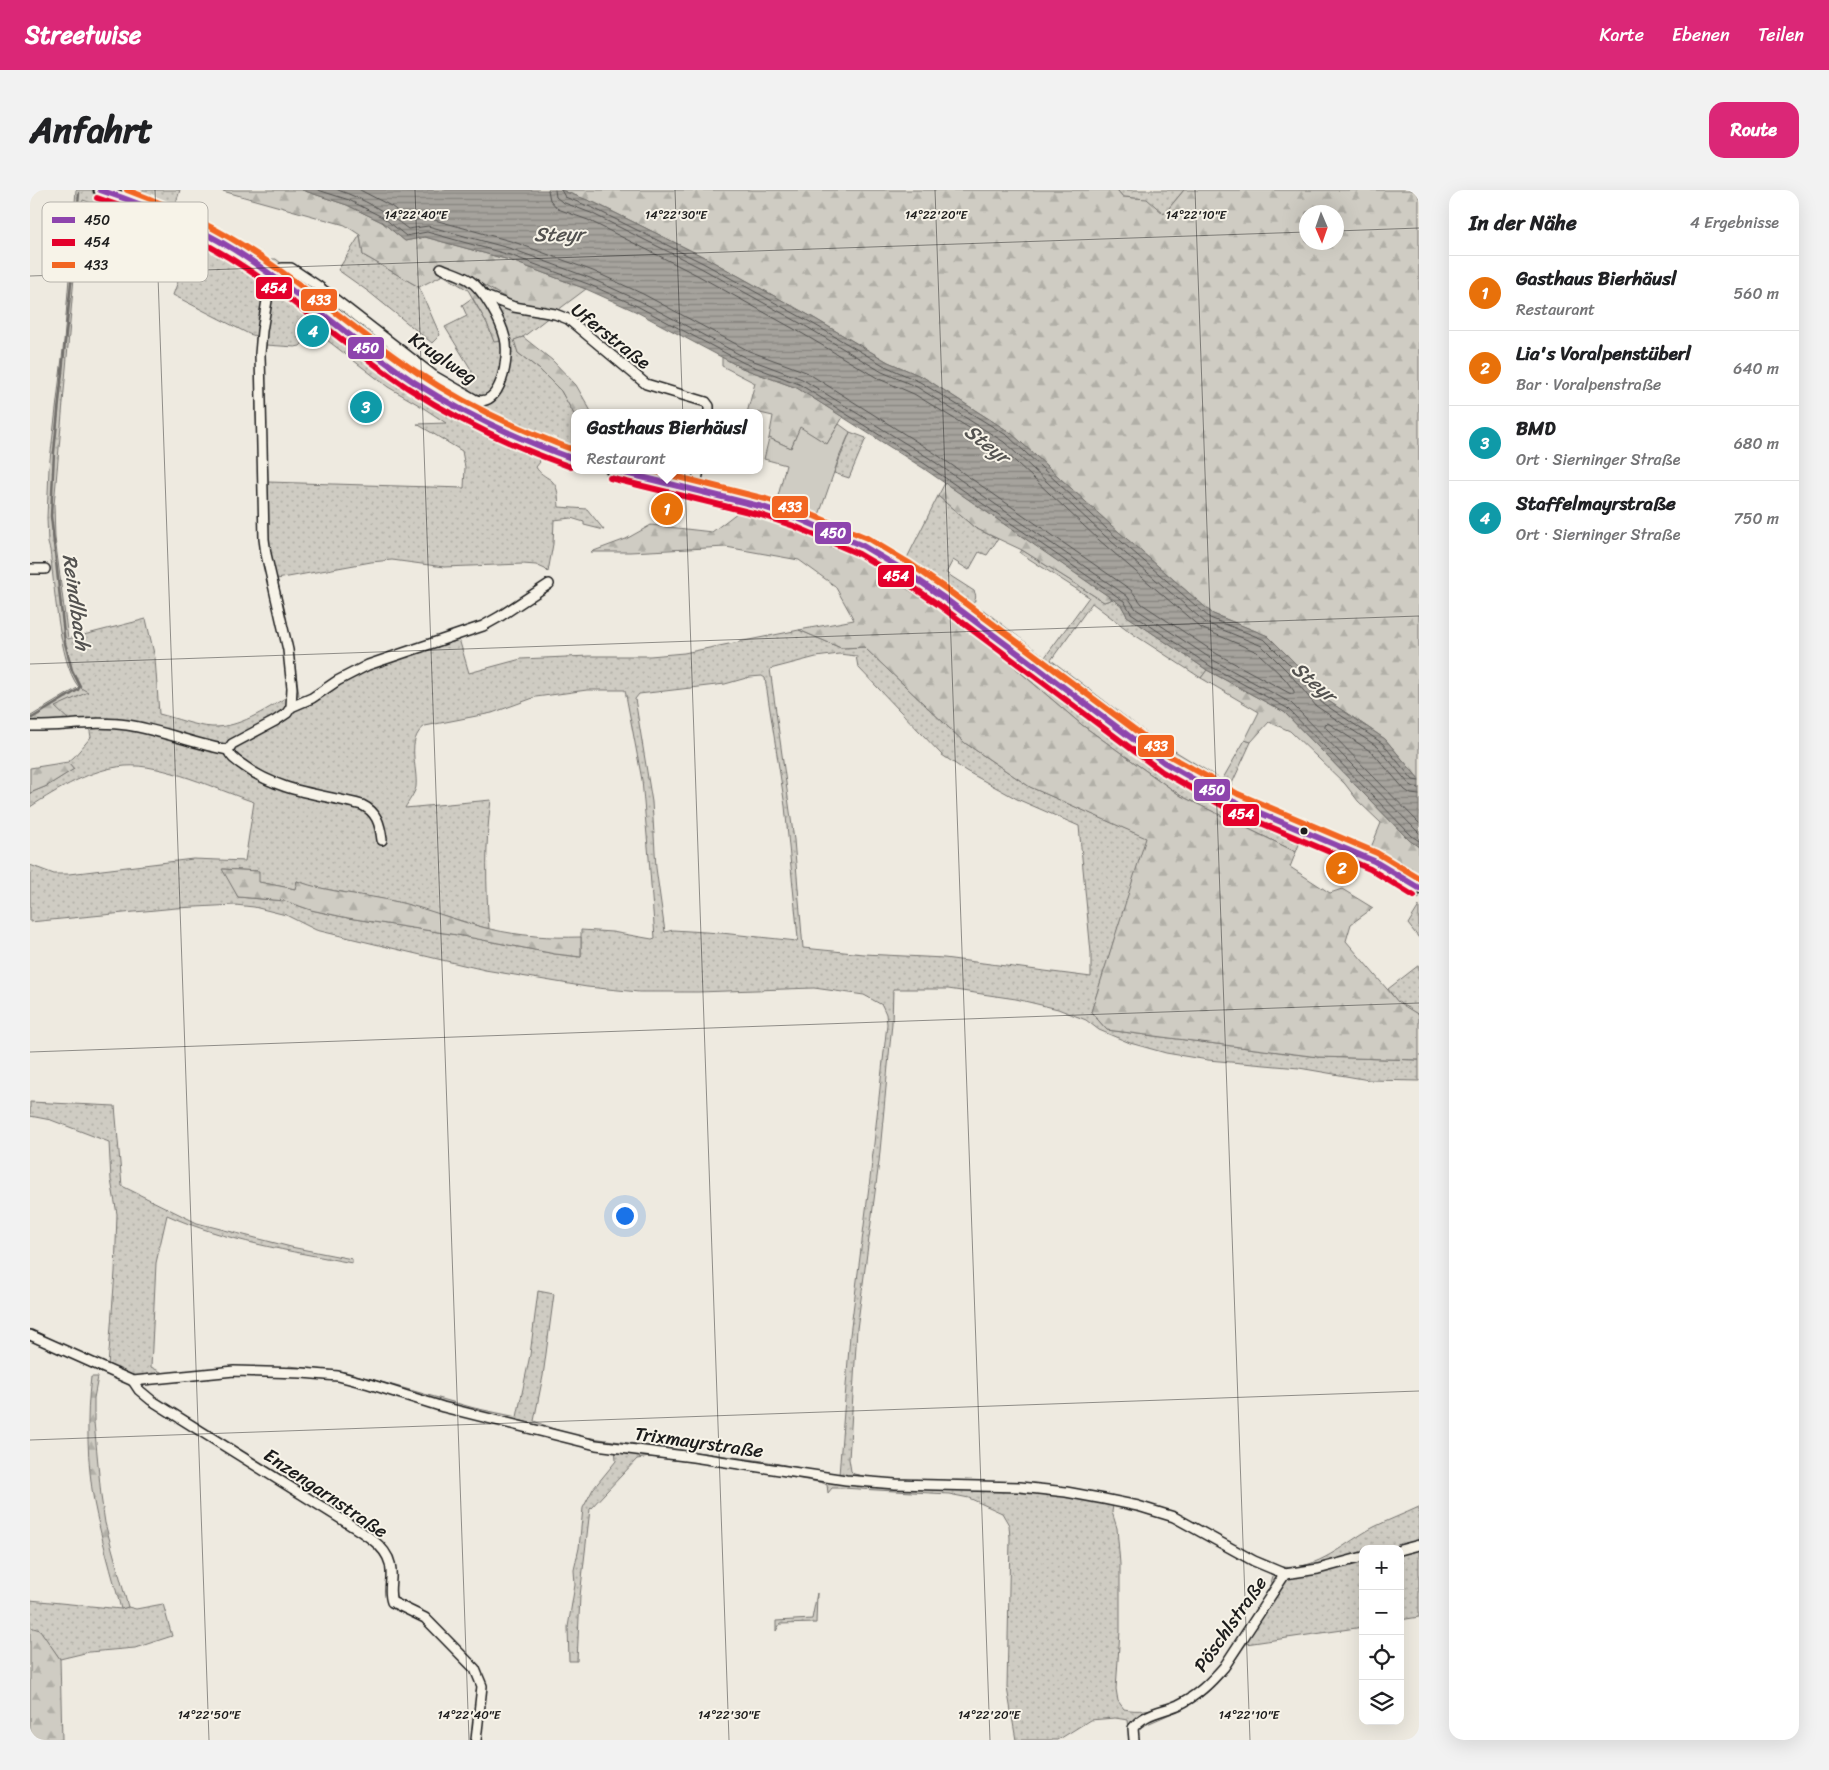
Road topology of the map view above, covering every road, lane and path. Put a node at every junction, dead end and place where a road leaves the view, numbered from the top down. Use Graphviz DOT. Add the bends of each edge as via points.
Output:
graph roads {
  1 [pos="100,190"];
  2 [pos="133,202"];
  3 [pos="208,235"];
  4 [pos="441,268"];
  5 [pos="271,276"];
  6 [pos="484,296"];
  7 [pos="709,409"];
  8 [pos="571,457"];
  9 [pos="628,474"];
  10 [pos="698,474"];
  11 [pos="694,490"];
  12 [pos="45,569"];
  13 [pos="30,570"];
  14 [pos="549,584"];
  15 [pos="292,707"];
  16 [pos="30,726"];
  17 [pos="228,750"];
  18 [pos="382,840"];
  19 [pos="1419,888"];
  20 [pos="30,1335"];
  21 [pos="133,1381"];
  22 [pos="1419,1545"];
  23 [pos="1404,1549"];
  24 [pos="1359,1558"];
  25 [pos="1285,1574"];
  26 [pos="476,1740"];
  27 [pos="1134,1740"];
  1 -- 2 [label="main road"];
  3 -- 5 [label="main road"];
  4 -- 6 [label="street, Kruglweg" via="470,280"];
  5 -- 6 [label="street, Kruglweg" via="277,270 291,268 434,376 479,401 498,389 507,353 505,337"];
  5 -- 8 [label="main road" via="441,398 524,440"];
  5 -- 15 [label="street" via="260,354 263,515 266,554 288,650"];
  6 -- 7 [label="street, Uferstraße" via="514,307 568,319 646,384 706,402"];
  9 -- 11 [label="main road"];
  10 -- 11 [label="street"];
  11 -- 19 [label="main road" via="797,518 863,546 950,602 1174,768 1234,802 1366,857"];
  12 -- 13 [label="street"];
  14 -- 15 [label="street" via="483,626 368,664"];
  15 -- 17 [label="street" via="275,721 236,741"];
  16 -- 17 [label="street" via="126,725"];
  17 -- 18 [label="street" via="251,771 282,786 370,808 381,827"];
  20 -- 21 [label="street, Trixmayrstraße"];
  21 -- 25 [label="street, Trixmayrstraße" via="234,1371 338,1376 442,1407 573,1440 623,1449 846,1480 1020,1487 1104,1498 1174,1517 1254,1561"];
  21 -- 26 [label="street, Enzengarnstraße" via="151,1400 346,1522 386,1553 390,1563 392,1602 425,1618 479,1677 482,1686"];
  22 -- 23 [label="street"];
  24 -- 25 [label="street"];
  25 -- 27 [label="street, Pöschlstraße" via="1213,1680 1190,1698 1145,1716 1133,1728"];
}
